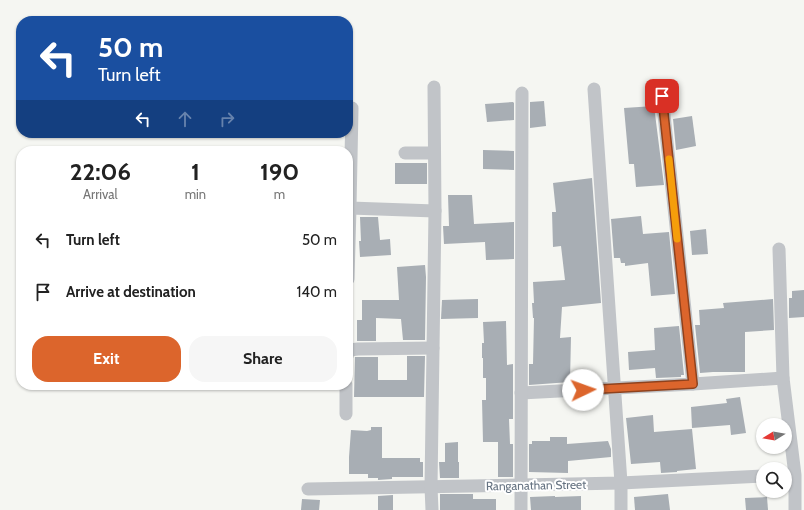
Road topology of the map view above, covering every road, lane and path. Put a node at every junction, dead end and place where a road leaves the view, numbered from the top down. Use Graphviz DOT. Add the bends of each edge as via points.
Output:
graph roads {
  1 [pos="434,86"];
  2 [pos="594,89"];
  3 [pos="522,93"];
  4 [pos="662,96"];
  5 [pos="405,153"];
  6 [pos="434,153"];
  7 [pos="353,208"];
  8 [pos="435,210"];
  9 [pos="779,249"];
  10 [pos="433,348"];
  11 [pos="353,350"];
  12 [pos="783,378"];
  13 [pos="693,384"];
  14 [pos="614,388"];
  15 [pos="346,390"];
  16 [pos="521,393"];
  17 [pos="346,414"];
  18 [pos="795,475"];
  19 [pos="756,476"];
  20 [pos="621,483"];
  21 [pos="521,486"];
  22 [pos="431,487"];
  23 [pos="308,489"];
  24 [pos="432,510"];
  25 [pos="521,510"];
  26 [pos="621,510"];
  27 [pos="795,510"];
  1 -- 6 [label="street"];
  2 -- 14 [label="street"];
  3 -- 16 [label="street"];
  4 -- 13 [label="street"];
  5 -- 6 [label="street"];
  6 -- 8 [label="street"];
  7 -- 8 [label="street"];
  8 -- 10 [label="street"];
  9 -- 12 [label="street"];
  10 -- 11 [label="street"];
  10 -- 22 [label="street"];
  12 -- 13 [label="street"];
  12 -- 18 [label="street"];
  13 -- 14 [label="street"];
  14 -- 16 [label="street"];
  14 -- 20 [label="street"];
  15 -- 17 [label="street"];
  16 -- 21 [label="street"];
  18 -- 27 [label="street"];
  19 -- 20 [label="street, Ranganathan Street"];
  20 -- 21 [label="street, Ranganathan Street"];
  20 -- 26 [label="street"];
  21 -- 22 [label="street, Ranganathan Street"];
  21 -- 25 [label="street"];
  22 -- 23 [label="street, Ranganathan Street"];
  22 -- 24 [label="street"];
}
